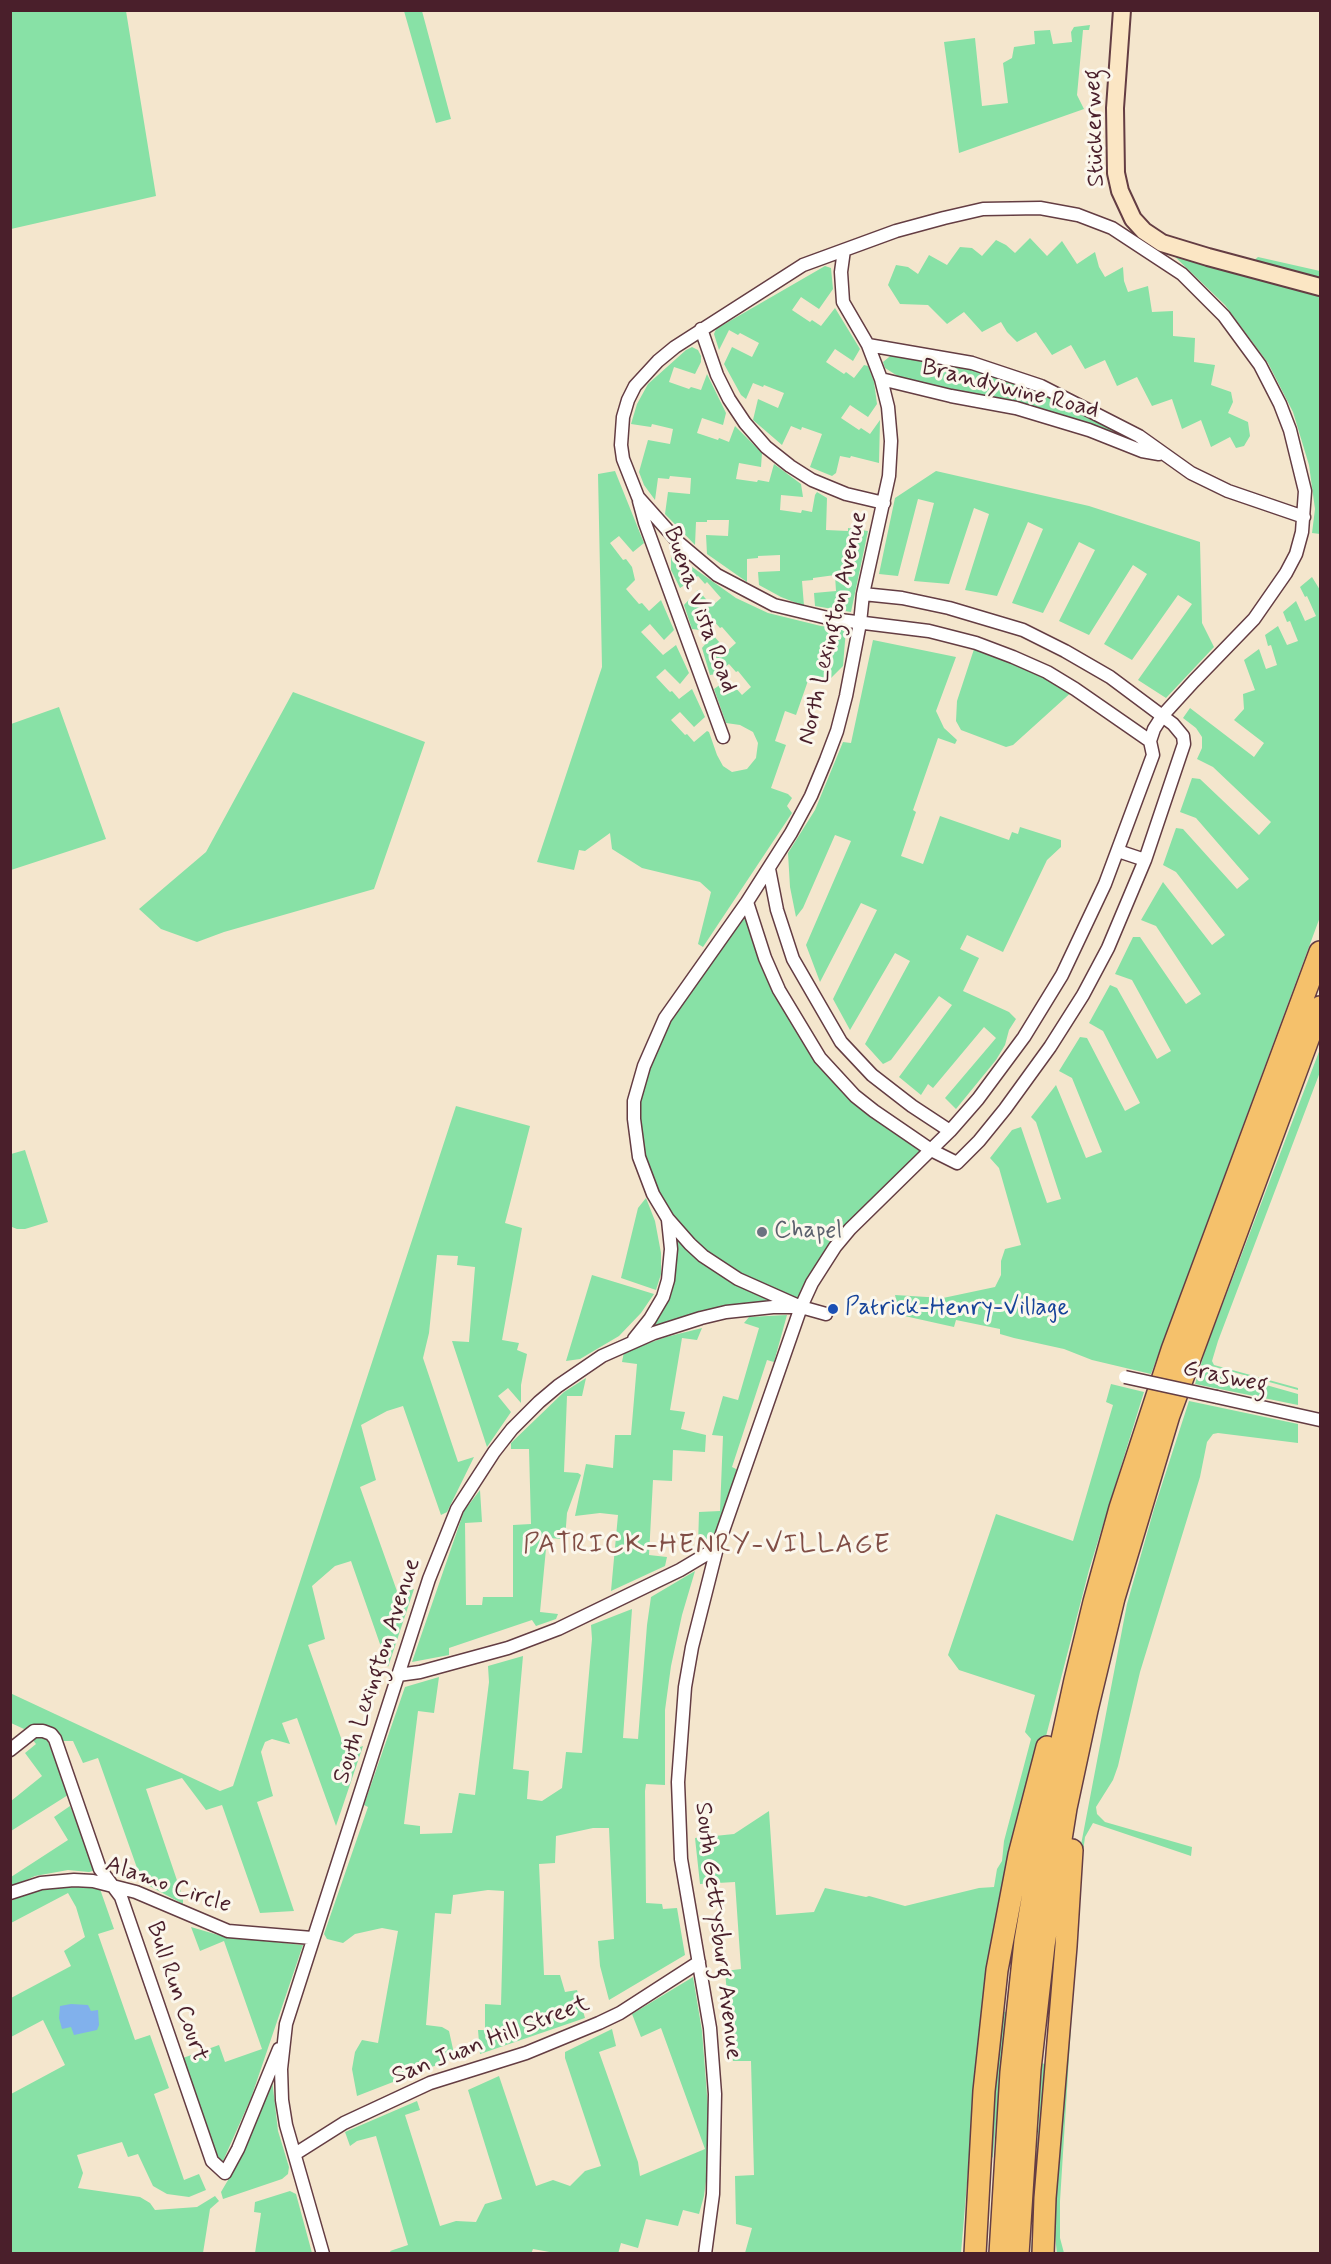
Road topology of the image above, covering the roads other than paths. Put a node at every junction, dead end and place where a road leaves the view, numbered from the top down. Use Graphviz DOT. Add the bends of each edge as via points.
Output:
graph roads {
  1 [pos="1122,10"];
  2 [pos="844,250"];
  3 [pos="1320,287"];
  4 [pos="701,329"];
  5 [pos="868,345"];
  6 [pos="881,379"];
  7 [pos="1163,455"];
  8 [pos="638,497"];
  9 [pos="884,503"];
  10 [pos="1304,517"];
  11 [pos="863,594"];
  12 [pos="860,623"];
  13 [pos="1163,715"];
  14 [pos="723,736"];
  15 [pos="1150,741"];
  16 [pos="1118,851"];
  17 [pos="1145,860"];
  18 [pos="769,868"];
  19 [pos="747,902"];
  20 [pos="1320,952"];
  21 [pos="1320,1007"];
  22 [pos="950,1131"];
  23 [pos="932,1150"];
  24 [pos="668,1219"];
  25 [pos="801,1308"];
  26 [pos="826,1314"];
  27 [pos="631,1342"];
  28 [pos="1122,1377"];
  29 [pos="1320,1420"];
  30 [pos="717,1548"];
  31 [pos="398,1675"];
  32 [pos="1074,1680"];
  33 [pos="1087,1710"];
  34 [pos="10,1750"];
  35 [pos="110,1884"];
  36 [pos="10,1893"];
  37 [pos="312,1938"];
  38 [pos="699,1962"];
  39 [pos="284,2040"];
  40 [pos="295,2154"];
  41 [pos="1045,2198"];
  42 [pos="976,2211"];
  43 [pos="323,2253"];
  44 [pos="705,2253"];
  45 [pos="965,2253"];
  46 [pos="975,2253"];
  47 [pos="1000,2253"];
  48 [pos="1018,2253"];
  49 [pos="1043,2253"];
  50 [pos="1054,2253"];
  1 -- 3 [label="street, Stückerweg" via="1115,108 1116,173 1133,219 1162,243"];
  2 -- 4 [label="street" via="803,265"];
  2 -- 5 [label="street, North Lexington Avenue" via="843,302"];
  2 -- 10 [label="street" via="896,231 983,209 1040,208 1077,215 1112,228 1182,274 1224,316 1260,365 1290,430 1305,491"];
  4 -- 8 [label="street" via="658,361 628,400 621,445"];
  4 -- 9 [label="street" via="729,399 766,447 812,480"];
  5 -- 6 [label="street, North Lexington Avenue"];
  5 -- 7 [label="street, Brandywine Road" via="972,363 1041,386 1139,436"];
  6 -- 7 [label="street, Brandywine Road" via="1016,408"];
  6 -- 9 [label="street, North Lexington Avenue" via="891,441"];
  7 -- 10 [label="street, Brandywine Road" via="1228,491"];
  8 -- 12 [label="street" via="679,543 717,575 744,591 784,608"];
  8 -- 14 [label="street, Buena Vista Road"];
  9 -- 11 [label="street, North Lexington Avenue"];
  10 -- 13 [label="street" via="1296,554 1270,599"];
  11 -- 12 [label="street, North Lexington Avenue"];
  11 -- 13 [label="street" via="949,608 1023,630 1110,677"];
  12 -- 15 [label="street" via="929,631 1013,657 1075,689"];
  12 -- 18 [label="street, North Lexington Avenue" via="840,719 826,760 811,796"];
  13 -- 15 [label="street"];
  13 -- 17 [label="street" via="1183,736 1184,744"];
  15 -- 16 [label="street, South Gettysburg Avenue" via="1153,754"];
  16 -- 17 [label="street"];
  16 -- 22 [label="street, South Gettysburg Avenue" via="1062,975 1024,1037"];
  17 -- 23 [label="street" via="1108,948 1083,995 1005,1109 957,1163"];
  18 -- 19 [label="street, North Lexington Avenue"];
  18 -- 22 [label="street" via="793,959 841,1042 872,1075"];
  19 -- 23 [label="street" via="779,990 820,1058 857,1097"];
  19 -- 24 [label="street, North Lexington Avenue" via="665,1018 634,1101 639,1157"];
  20 -- 32 [label="highway" via="1144,1430"];
  21 -- 33 [label="highway" via="1169,1415 1114,1598"];
  22 -- 23 [label="street, South Gettysburg Avenue"];
  23 -- 25 [label="street, South Gettysburg Avenue" via="864,1213 835,1247"];
  24 -- 25 [label="street, North Lexington Avenue" via="719,1268"];
  24 -- 27 [label="street, North Lexington Avenue" via="671,1249 663,1297"];
  25 -- 26 [label="street"];
  25 -- 27 [label="street, South Lexington Avenue" via="773,1306 726,1312"];
  25 -- 30 [label="street, South Gettysburg Avenue"];
  27 -- 31 [label="street, South Lexington Avenue" via="558,1386 512,1429 494,1452 457,1509"];
  28 -- 29 [label="street, Grasweg, bridge"];
  30 -- 31 [label="street" via="558,1629 508,1648"];
  30 -- 38 [label="street, South Gettysburg Avenue" via="685,1687 678,1782 681,1859"];
  31 -- 37 [label="street, South Lexington Avenue"];
  32 -- 42 [label="highway" via="1058,1707 1008,1907 984,2091"];
  32 -- 47 [label="highway" via="1025,1941 1011,2072"];
  33 -- 41 [label="highway" via="1086,1756 1070,1870"];
  33 -- 48 [label="highway" via="1066,1808 1044,1945 1026,2115"];
  34 -- 35 [label="street, Bull Run Court" via="34,1731 51,1734 55,1739 100,1869"];
  35 -- 36 [label="street, Alamo Circle" via="58,1881"];
  35 -- 37 [label="street, Alamo Circle" via="228,1931"];
  35 -- 39 [label="street, Bull Run Court" via="121,1897 212,2161 225,2173"];
  37 -- 39 [label="street, South Lexington Avenue"];
  38 -- 40 [label="street, San Juan Hill Street" via="599,2023 526,2053 430,2083 344,2123"];
  38 -- 44 [label="street, South Gettysburg Avenue" via="715,2094 713,2194"];
  39 -- 40 [label="street, South Lexington Avenue" via="282,2100"];
  40 -- 43 [label="street, South Lexington Avenue"];
  41 -- 49 [label="highway"];
  41 -- 50 [label="highway"];
  42 -- 45 [label="highway"];
  42 -- 46 [label="highway"];
}
